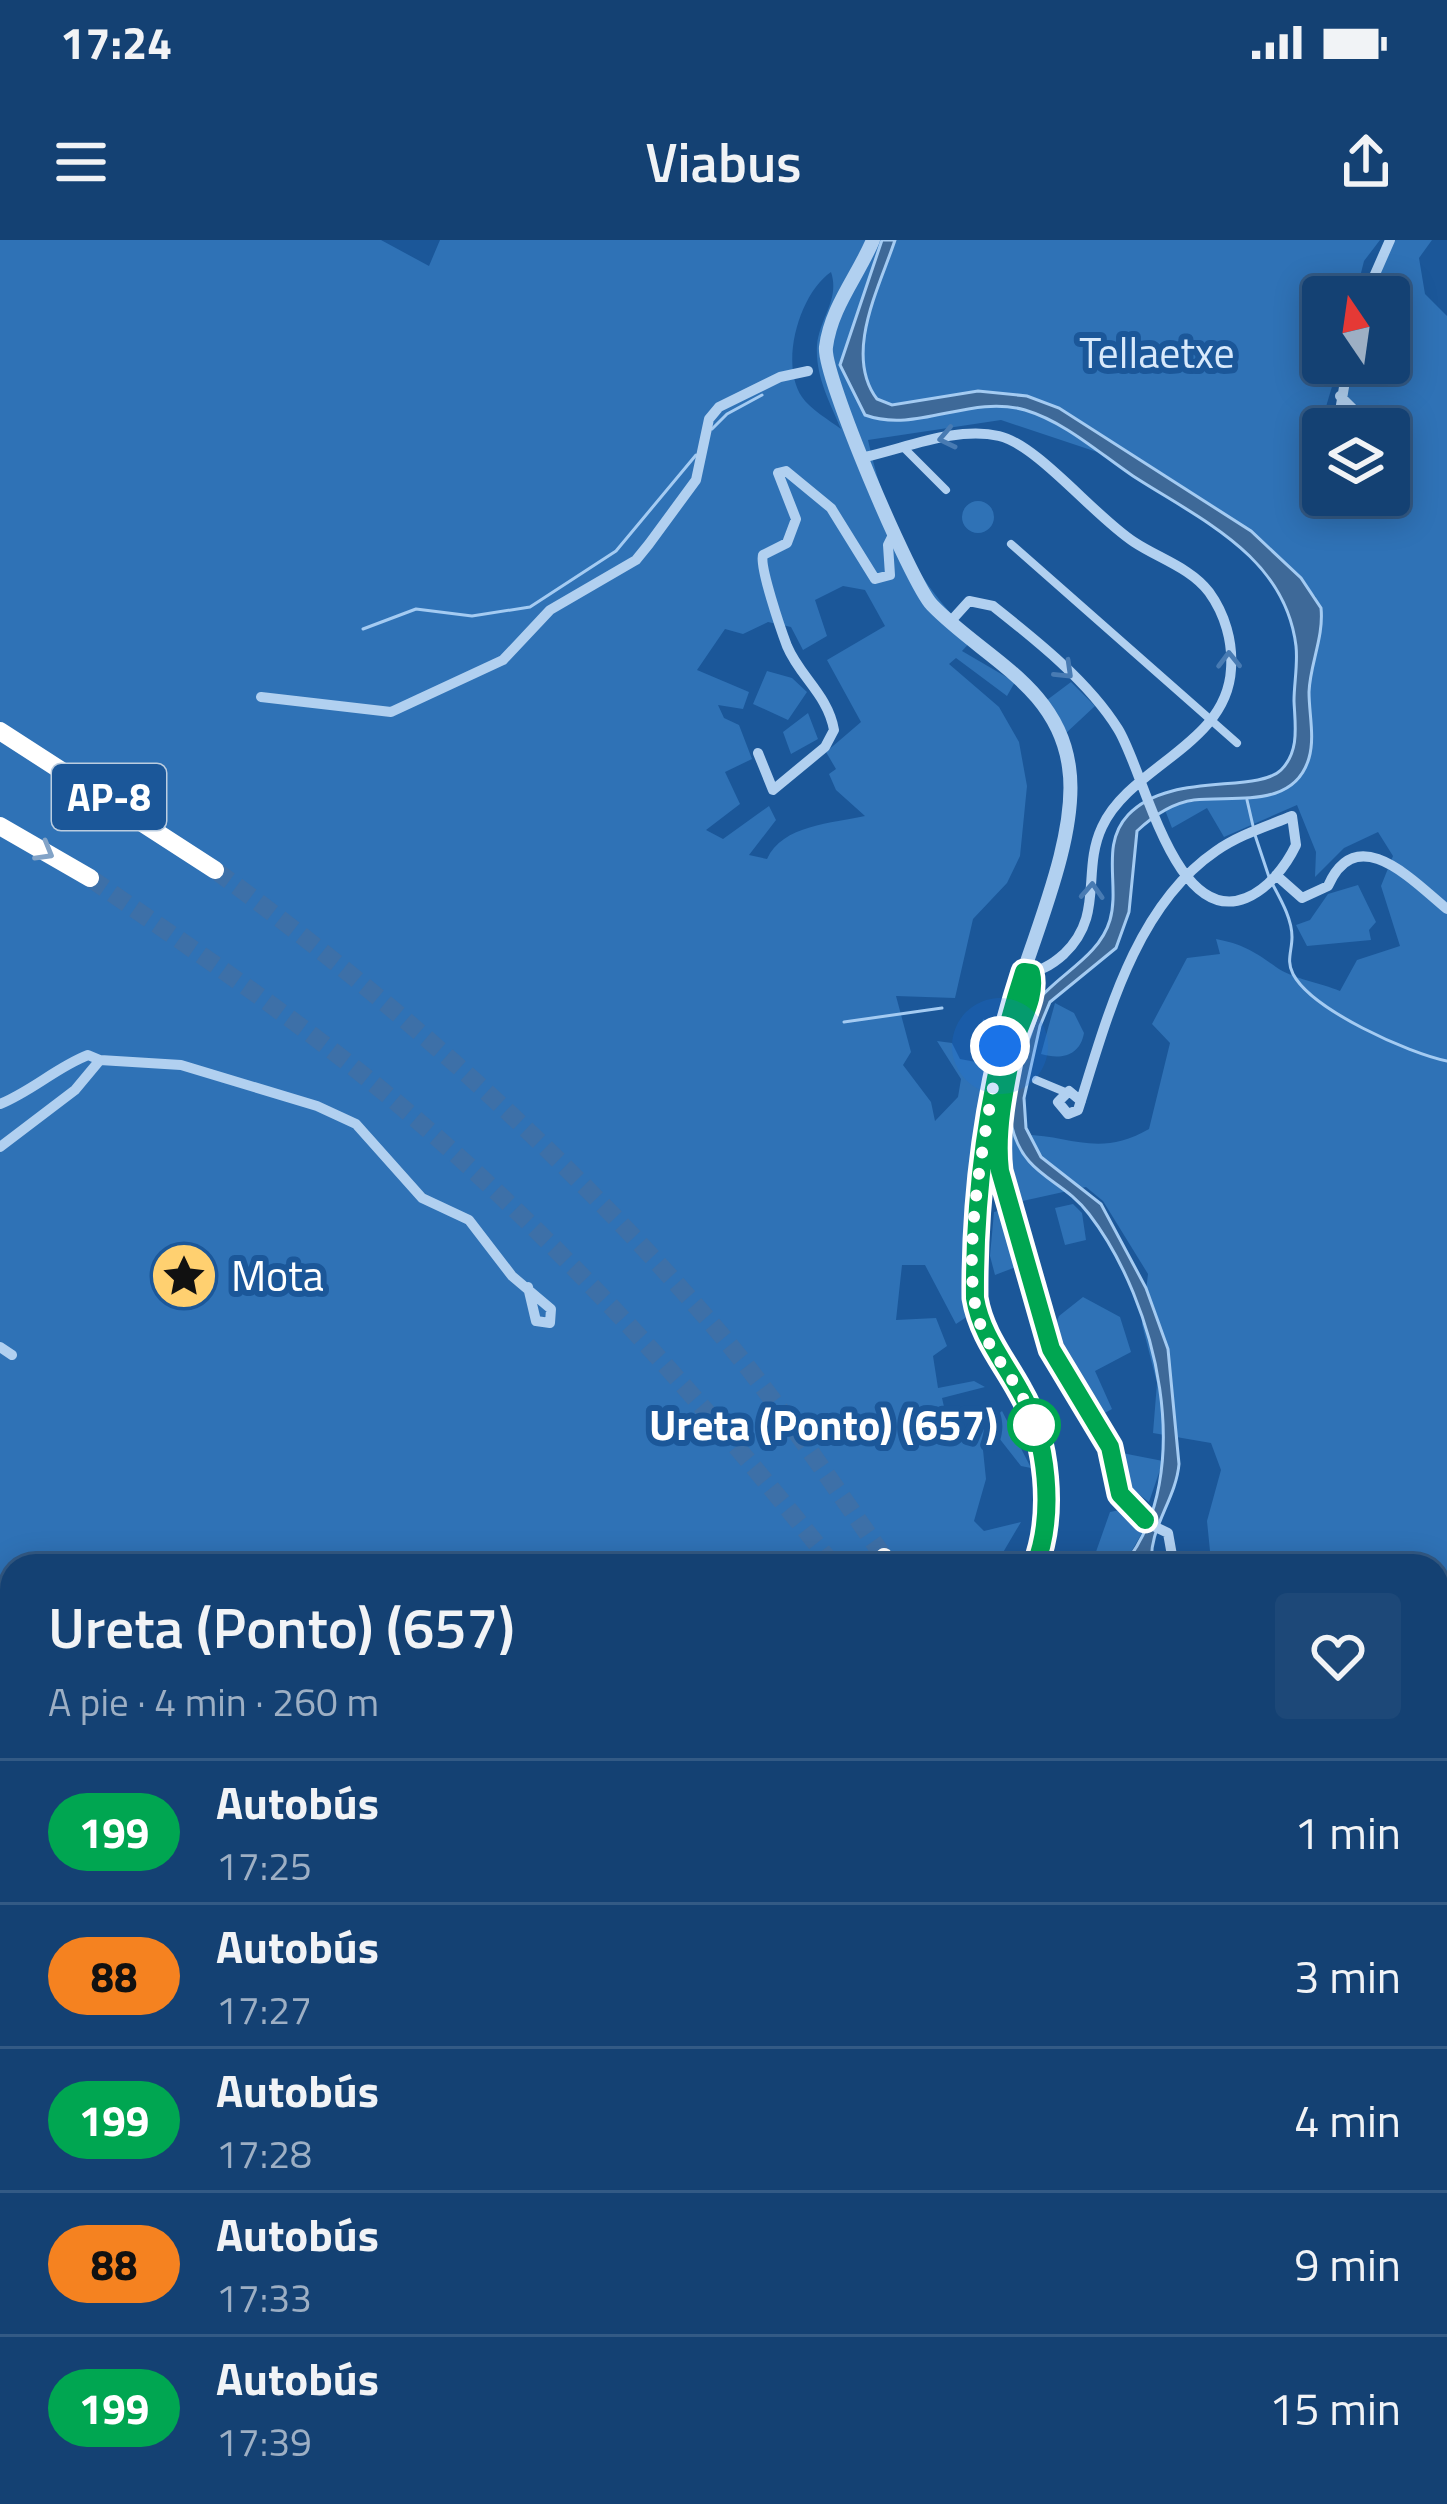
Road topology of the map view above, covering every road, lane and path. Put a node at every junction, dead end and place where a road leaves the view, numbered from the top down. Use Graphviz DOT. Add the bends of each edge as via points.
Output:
graph roads {
  1 [pos="874,240"];
  2 [pos="1390,240"];
  3 [pos="1374,276"];
  4 [pos="808,371"];
  5 [pos="1343,384"];
  6 [pos="1340,396"];
  7 [pos="1339,408"];
  8 [pos="1352,408"];
  9 [pos="904,448"];
  10 [pos="865,457"];
  11 [pos="946,490"];
  12 [pos="894,533"];
  13 [pos="1011,544"];
  14 [pos="950,622"];
  15 [pos="261,697"];
  16 [pos="1210,720"];
  17 [pos="0,731"];
  18 [pos="1237,743"];
  19 [pos="758,753"];
  20 [pos="1141,783"];
  21 [pos="0,826"];
  22 [pos="214,869"];
  23 [pos="1276,875"];
  24 [pos="90,878"];
  25 [pos="1187,878"];
  26 [pos="1447,909"];
  27 [pos="1028,972"];
  28 [pos="100,1060"];
  29 [pos="1036,1080"];
  30 [pos="1065,1092"];
  31 [pos="1081,1101"];
  32 [pos="0,1104"];
  33 [pos="0,1147"];
  34 [pos="528,1287"];
  35 [pos="0,1346"];
  36 [pos="12,1355"];
  37 [pos="1037,1554"];
  38 [pos="1171,1554"];
  1 -- 10 [label="street" via="838,306 826,348 835,398"];
  2 -- 3 [label="street"];
  4 -- 15 [label="street" via="718,407 695,480 636,560 550,610 503,660 391,712"];
  5 -- 6 [label="street"];
  6 -- 7 [label="street"];
  6 -- 8 [label="street"];
  9 -- 10 [label="street"];
  9 -- 11 [label="street"];
  16 -- 9 [label="street, one-way" via="1230,685 1231,650 1206,588 1093,512 1014,440 970,434"];
  10 -- 12 [label="street"];
  12 -- 14 [label="street" via="917,588"];
  12 -- 19 [label="street" via="890,575 875,579 820,495 778,473 796,519 787,543 763,555 759,568 788,648 834,730 773,790"];
  13 -- 16 [label="street"];
  14 -- 20 [label="street, one-way" via="969,602 1000,611 1109,715"];
  14 -- 27 [label="street" via="1019,675 1064,744 1069,804"];
  16 -- 18 [label="street"];
  16 -- 20 [label="street"];
  17 -- 22 [label="highway, AP-8"];
  20 -- 25 [label="street"];
  27 -- 20 [label="street, one-way" via="1056,961 1080,937 1093,904 1102,827"];
  21 -- 24 [label="highway, AP-8, one-way"];
  23 -- 25 [label="street" via="1237,900 1215,899"];
  23 -- 25 [label="street" via="1296,845 1292,817 1210,855"];
  23 -- 26 [label="street" via="1302,898 1328,886 1347,858 1371,857"];
  25 -- 31 [label="street" via="1148,931 1102,1029"];
  27 -- 37 [label="street" via="1000,1046 975,1298 1034,1421 1046,1506"];
  27 -- 38 [label="street" via="1034,984 1014,1044 1000,1171 1051,1349 1110,1447 1120,1494 1162,1526"];
  28 -- 32 [label="street" via="88,1055 67,1064"];
  28 -- 33 [label="street" via="76,1090"];
  28 -- 34 [label="street" via="181,1065 356,1124 422,1198 469,1220"];
  29 -- 30 [label="street"];
  30 -- 31 [label="street"];
  30 -- 31 [label="street" via="1063,1112 1075,1113"];
  35 -- 36 [label="street"];
}
